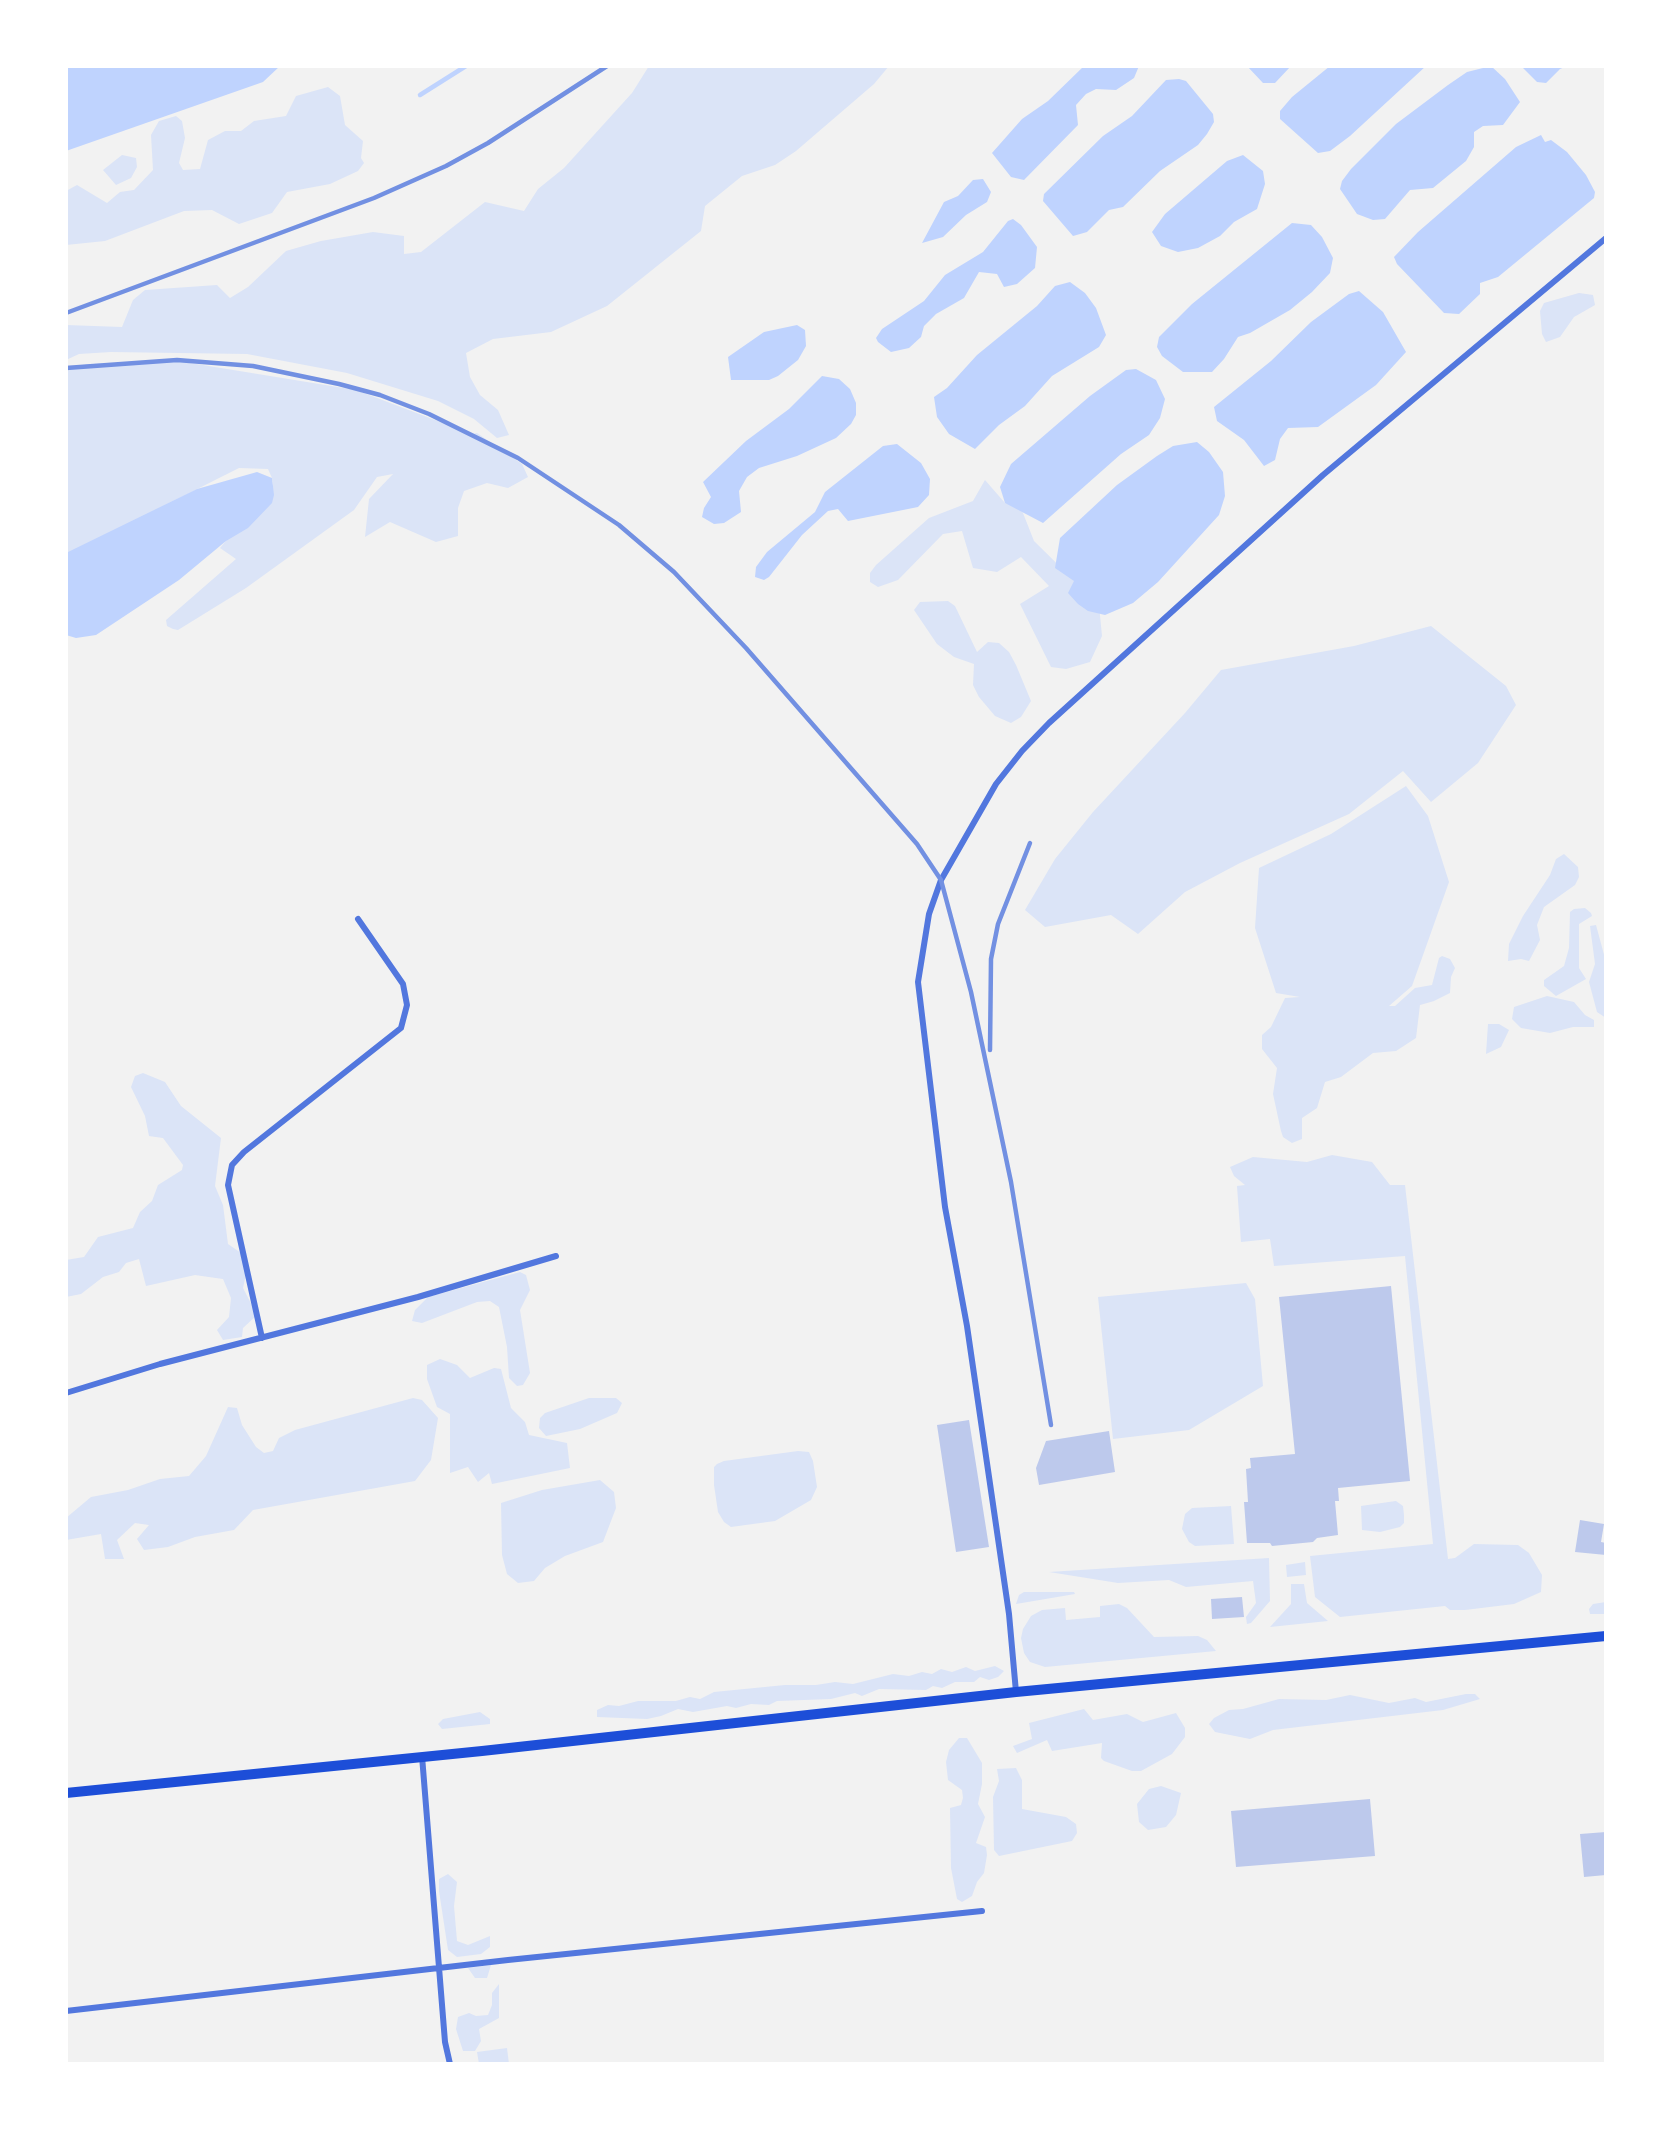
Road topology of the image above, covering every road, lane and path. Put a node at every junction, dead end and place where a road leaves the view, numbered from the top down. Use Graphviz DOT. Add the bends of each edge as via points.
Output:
graph roads {
  1 [pos="1606,238"];
  2 [pos="358,919"];
  3 [pos="556,1256"];
  4 [pos="262,1338"];
  5 [pos="66,1393"];
  6 [pos="1606,1636"];
  7 [pos="1016,1692"];
  8 [pos="422,1756"];
  9 [pos="66,1793"];
  10 [pos="982,1911"];
  11 [pos="439,1968"];
  12 [pos="66,2011"];
  13 [pos="450,2064"];
  1 -- 7 [label="street" via="1323,475 1161,619 1022,751 996,784 941,880 929,914 918,982 945,1207 969,1338 1009,1614"];
  2 -- 4 [label="street" via="403,984 407,1005 401,1028 232,1165 228,1185"];
  3 -- 4 [label="street"];
  4 -- 5 [label="street"];
  6 -- 7 [label="highway"];
  7 -- 8 [label="highway"];
  8 -- 9 [label="highway"];
  8 -- 11 [label="street"];
  10 -- 11 [label="street"];
  11 -- 12 [label="street"];
  11 -- 13 [label="street" via="444,2042"];
}
